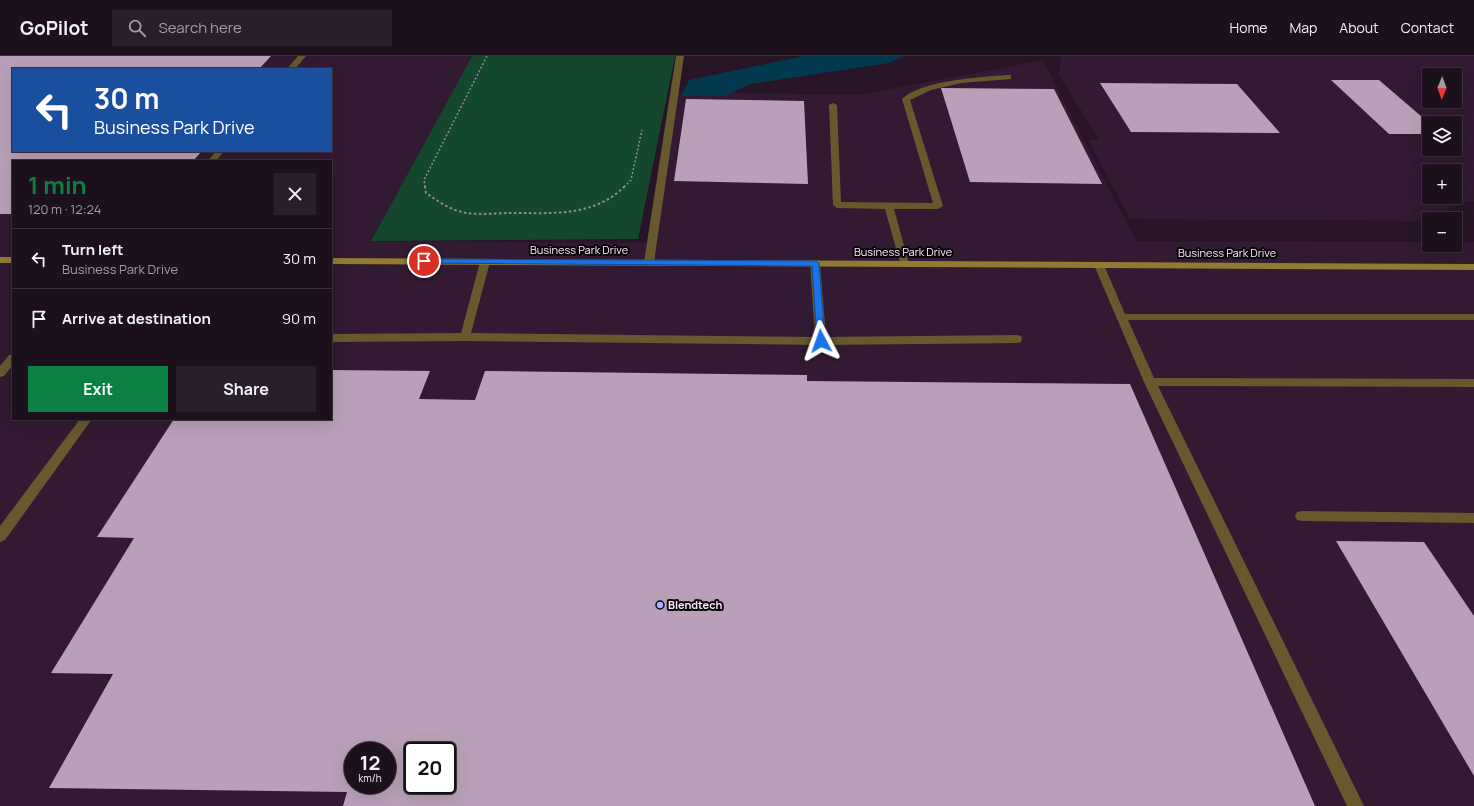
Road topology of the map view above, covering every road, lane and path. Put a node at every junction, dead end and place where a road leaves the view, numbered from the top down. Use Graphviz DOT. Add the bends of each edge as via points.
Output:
graph roads {
  1 [pos="302,56"];
  2 [pos="487,56"];
  3 [pos="680,56"];
  4 [pos="292,68"];
  5 [pos="1008,77"];
  6 [pos="833,105"];
  7 [pos="643,126"];
  8 [pos="219,152"];
  9 [pos="213,160"];
  10 [pos="889,206"];
  11 [pos="0,260"];
  12 [pos="12,260"];
  13 [pos="332,261"];
  14 [pos="485,262"];
  15 [pos="649,262"];
  16 [pos="815,263"];
  17 [pos="904,264"];
  18 [pos="1099,265"];
  19 [pos="1474,267"];
  20 [pos="1122,317"];
  21 [pos="1474,317"];
  22 [pos="465,337"];
  23 [pos="332,338"];
  24 [pos="1017,339"];
  25 [pos="821,341"];
  26 [pos="12,359"];
  27 [pos="0,373"];
  28 [pos="1150,382"];
  29 [pos="1474,383"];
  30 [pos="85,420"];
  31 [pos="1302,516"];
  32 [pos="1474,519"];
  33 [pos="0,536"];
  34 [pos="1356,806"];
  1 -- 4 [label="street"];
  2 -- 7 [label="path" via="424,180 426,192 445,206 466,213 565,213 596,206 615,196 631,180"];
  3 -- 15 [label="street"];
  5 -- 10 [label="street" via="954,82 929,88 906,99 938,206"];
  6 -- 10 [label="street" via="837,205"];
  8 -- 9 [label="street"];
  10 -- 17 [label="street"];
  11 -- 12 [label="street"];
  13 -- 14 [label="street, Business Park Drive"];
  14 -- 15 [label="street, Business Park Drive"];
  14 -- 22 [label="street"];
  15 -- 16 [label="street, Business Park Drive"];
  16 -- 17 [label="street, Business Park Drive"];
  16 -- 25 [label="street"];
  17 -- 18 [label="street, Business Park Drive"];
  18 -- 19 [label="street, Business Park Drive"];
  18 -- 20 [label="street"];
  20 -- 21 [label="street"];
  20 -- 28 [label="street"];
  22 -- 23 [label="street"];
  22 -- 25 [label="street"];
  24 -- 25 [label="street"];
  26 -- 27 [label="street"];
  28 -- 29 [label="street"];
  28 -- 34 [label="street"];
  30 -- 33 [label="street"];
  31 -- 32 [label="street"];
}
